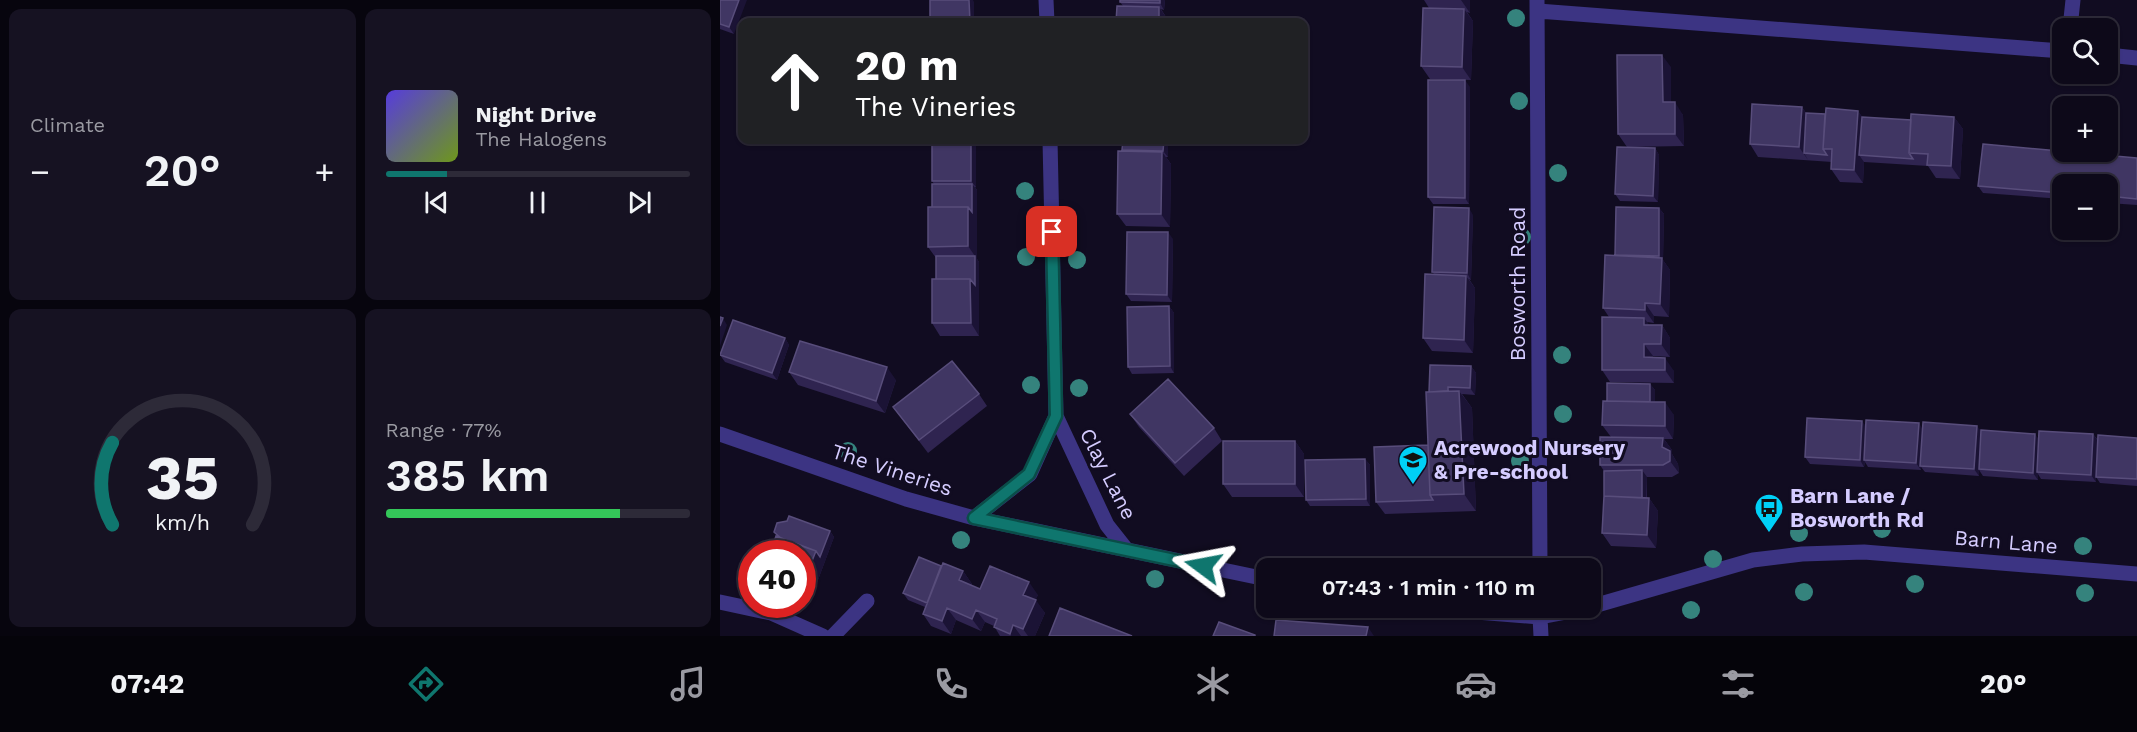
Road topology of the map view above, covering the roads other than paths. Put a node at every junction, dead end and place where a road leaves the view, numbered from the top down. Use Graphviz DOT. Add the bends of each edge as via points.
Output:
graph roads {
  1 [pos="1046,0"];
  2 [pos="2073,0"];
  3 [pos="1537,5"];
  4 [pos="1047,18"];
  5 [pos="2071,18"];
  6 [pos="2052,50"];
  7 [pos="2118,57"];
  8 [pos="2137,58"];
  9 [pos="1050,144"];
  10 [pos="1056,416"];
  11 [pos="720,434"];
  12 [pos="974,518"];
  13 [pos="1126,549"];
  14 [pos="1540,558"];
  15 [pos="2137,574"];
  16 [pos="1256,577"];
  17 [pos="867,601"];
  18 [pos="720,602"];
  19 [pos="1601,604"];
  20 [pos="1540,618"];
  21 [pos="823,636"];
  22 [pos="833,636"];
  23 [pos="1540,636"];
  1 -- 4 [label="street"];
  2 -- 5 [label="street"];
  3 -- 6 [label="street"];
  3 -- 14 [label="street, Bosworth Road"];
  7 -- 8 [label="street"];
  9 -- 10 [label="street, Clay Lane"];
  10 -- 12 [label="street, Clay Lane" via="1029,474"];
  10 -- 13 [label="street, Clay Lane" via="1107,525"];
  11 -- 12 [label="street, The Vineries" via="906,499"];
  12 -- 13 [label="street, The Vineries"];
  13 -- 16 [label="street, Clay Lane"];
  15 -- 19 [label="street, Barn Lane" via="1864,552 1802,554 1753,560"];
  17 -- 22 [label="street"];
  18 -- 21 [label="street" via="771,613"];
  20 -- 23 [label="street"];
}
